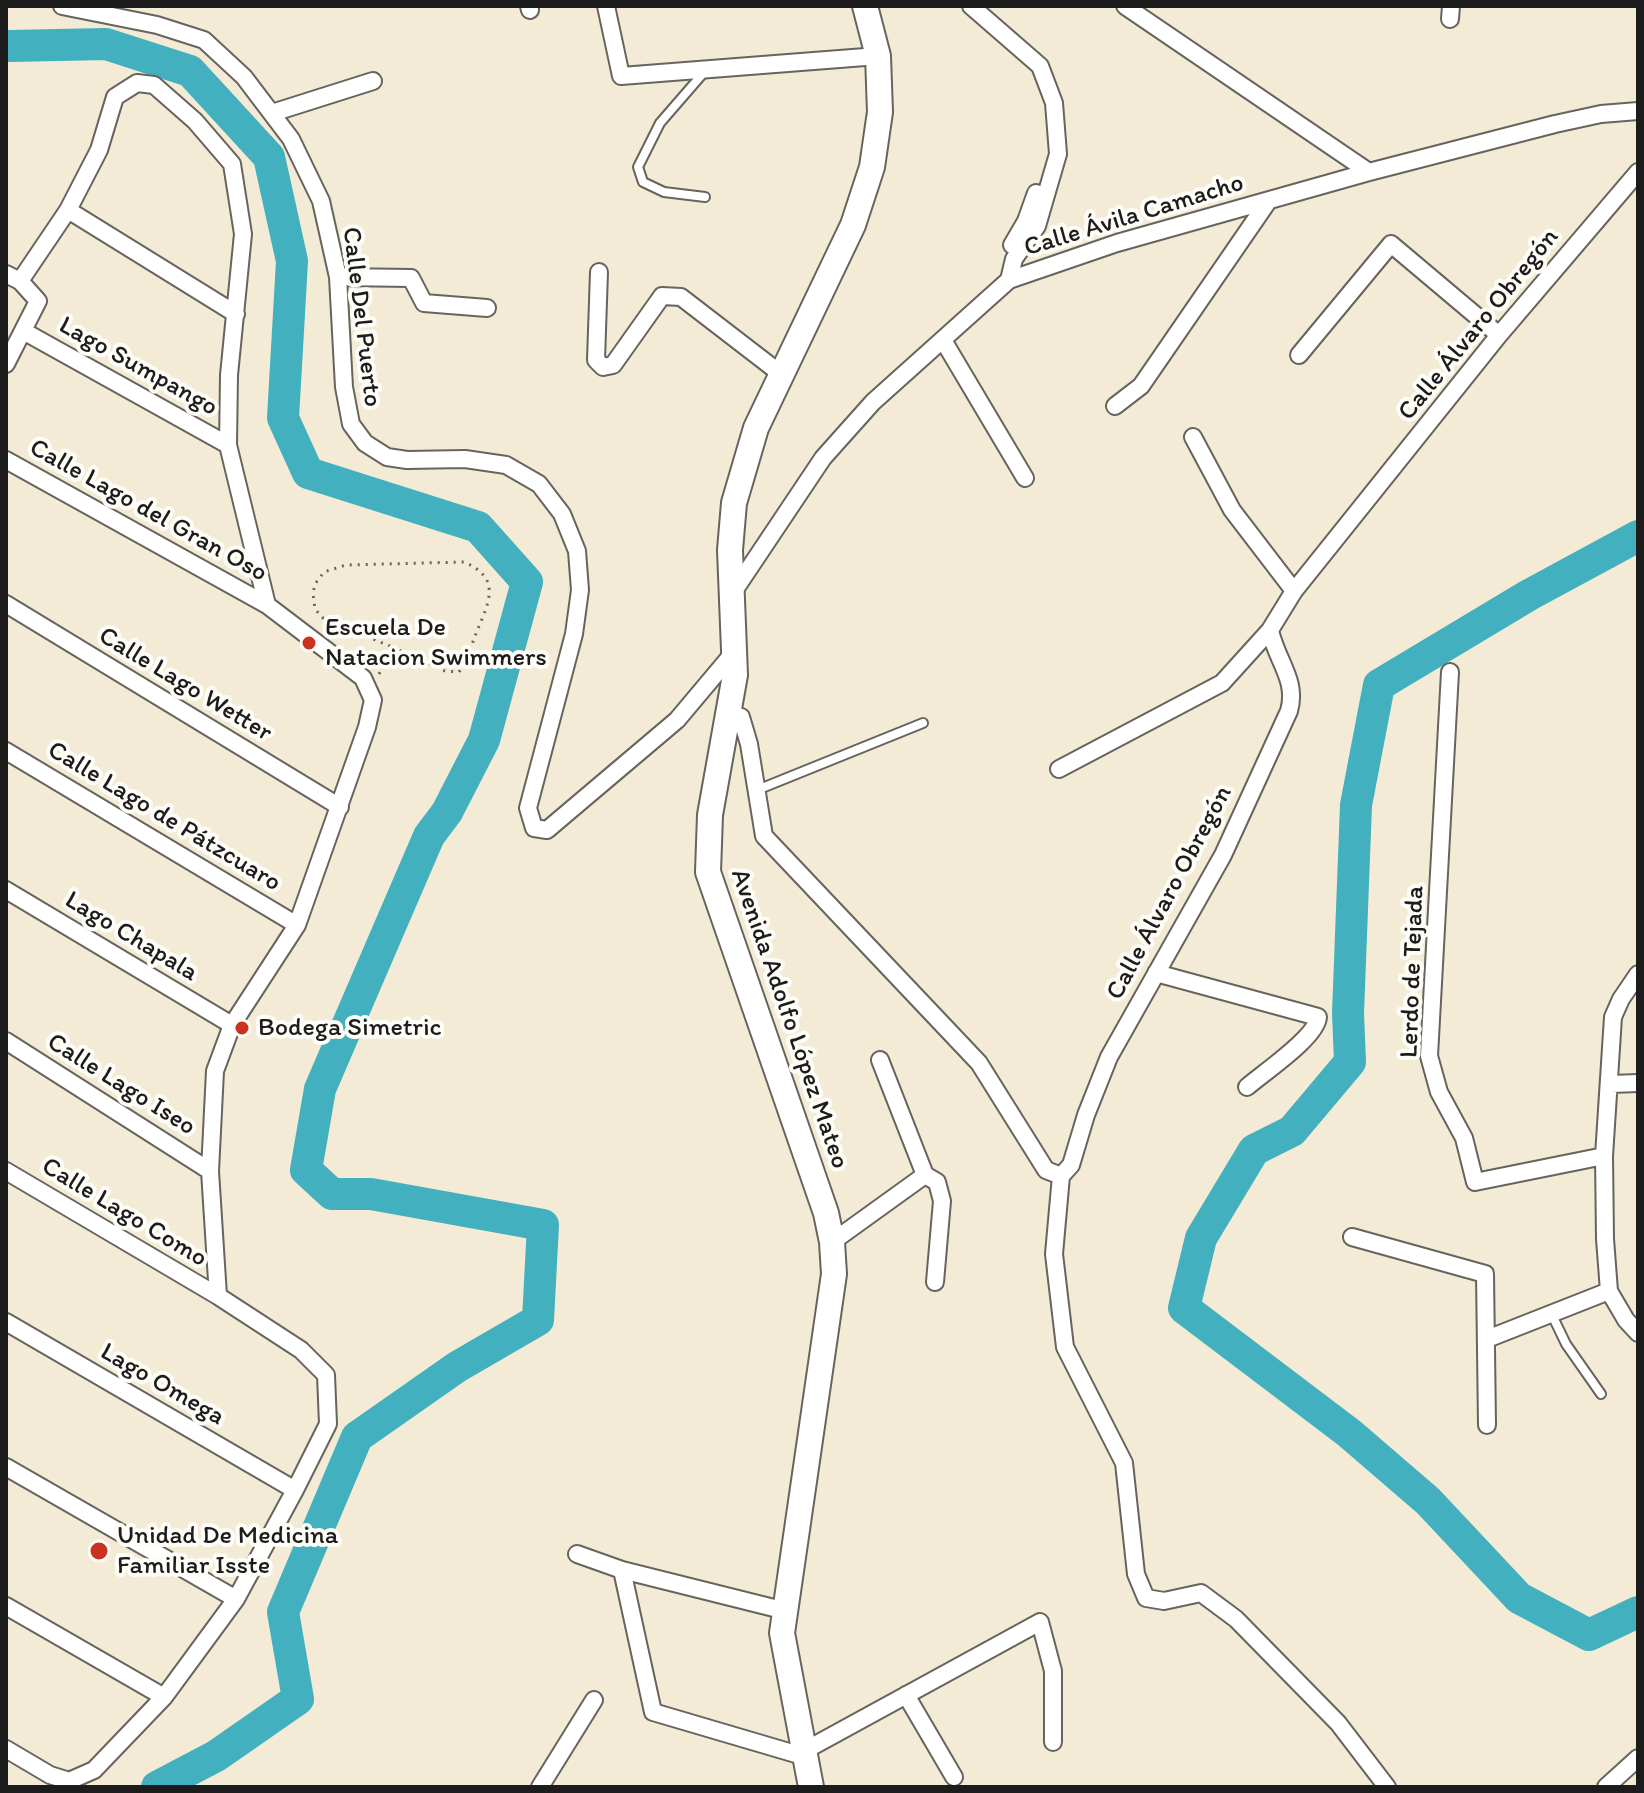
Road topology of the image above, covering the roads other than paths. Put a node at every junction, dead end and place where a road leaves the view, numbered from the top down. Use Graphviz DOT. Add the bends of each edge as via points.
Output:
graph roads {
  1 [pos="62,6"];
  2 [pos="606,6"];
  3 [pos="865,6"];
  4 [pos="971,6"];
  5 [pos="1125,6"];
  6 [pos="878,56"];
  7 [pos="707,70"];
  8 [pos="373,81"];
  9 [pos="1638,111"];
  10 [pos="272,113"];
  11 [pos="1369,172"];
  12 [pos="1638,172"];
  13 [pos="705,197"];
  14 [pos="1269,200"];
  15 [pos="68,210"];
  16 [pos="599,272"];
  17 [pos="338,277"];
  18 [pos="13,278"];
  19 [pos="1009,280"];
  20 [pos="487,308"];
  21 [pos="236,314"];
  22 [pos="25,332"];
  23 [pos="1499,335"];
  24 [pos="943,340"];
  25 [pos="1299,355"];
  26 [pos="6,364"];
  27 [pos="781,374"];
  28 [pos="1115,406"];
  29 [pos="1193,437"];
  30 [pos="228,445"];
  31 [pos="6,460"];
  32 [pos="1025,478"];
  33 [pos="1294,591"];
  34 [pos="731,595"];
  35 [pos="6,604"];
  36 [pos="267,605"];
  37 [pos="1270,630"];
  38 [pos="735,651"];
  39 [pos="1450,672"];
  40 [pos="728,713"];
  41 [pos="923,723"];
  42 [pos="6,751"];
  43 [pos="1059,769"];
  44 [pos="757,790"];
  45 [pos="340,807"];
  46 [pos="6,890"];
  47 [pos="297,925"];
  48 [pos="1156,973"];
  49 [pos="1638,974"];
  50 [pos="232,1025"];
  51 [pos="6,1041"];
  52 [pos="880,1060"];
  53 [pos="1638,1083"];
  54 [pos="1611,1084"];
  55 [pos="1247,1087"];
  56 [pos="1604,1156"];
  57 [pos="6,1171"];
  58 [pos="210,1171"];
  59 [pos="925,1175"];
  60 [pos="1061,1176"];
  61 [pos="1352,1237"];
  62 [pos="832,1242"];
  63 [pos="935,1282"];
  64 [pos="1609,1291"];
  65 [pos="218,1296"];
  66 [pos="1552,1315"];
  67 [pos="6,1322"];
  68 [pos="1638,1333"];
  69 [pos="1487,1339"];
  70 [pos="1601,1394"];
  71 [pos="1487,1425"];
  72 [pos="6,1467"];
  73 [pos="295,1490"];
  74 [pos="577,1554"];
  75 [pos="622,1570"];
  76 [pos="236,1599"];
  77 [pos="6,1606"];
  78 [pos="786,1611"];
  79 [pos="906,1695"];
  80 [pos="164,1697"];
  81 [pos="594,1700"];
  82 [pos="1053,1742"];
  83 [pos="6,1749"];
  84 [pos="805,1754"];
  85 [pos="1638,1758"];
  86 [pos="954,1777"];
  87 [pos="540,1787"];
  88 [pos="811,1787"];
  89 [pos="1387,1787"];
  90 [pos="1606,1787"];
  1 -- 10 [label="street, Calle Del Puerto" via="204,40 244,77"];
  2 -- 7 [label="street" via="621,76"];
  3 -- 6 [label="main road, Avenida Adolfo López Mateo"];
  4 -- 19 [label="street" via="1040,66 1054,103 1058,154 1011,247"];
  5 -- 11 [label="street"];
  6 -- 7 [label="street"];
  6 -- 27 [label="main road, Avenida Adolfo López Mateo" via="880,112 872,167 853,225"];
  7 -- 13 [label="lane" via="660,123 638,167 643,182 664,192"];
  8 -- 10 [label="street"];
  9 -- 11 [label="street, Calle Ávila Camacho" via="1555,124"];
  10 -- 17 [label="street, Calle Del Puerto" via="321,201"];
  11 -- 14 [label="street, Calle Ávila Camacho"];
  12 -- 23 [label="street, Calle Álvaro Obregón"];
  14 -- 19 [label="street, Calle Ávila Camacho"];
  14 -- 28 [label="street" via="1141,386"];
  15 -- 18 [label="street"];
  15 -- 21 [label="street"];
  15 -- 21 [label="street" via="99,150 115,97 137,83 154,85 232,164 243,234"];
  16 -- 27 [label="street" via="596,360 603,367 613,365 662,296 681,297"];
  17 -- 20 [label="street" via="411,278 424,303"];
  17 -- 38 [label="street, Calle Del Puerto" via="344,387 351,424 365,443 387,457 506,465 539,484 562,514 577,551 580,590 574,634 528,808 534,828 547,830 677,720"];
  18 -- 22 [label="street" via="38,301"];
  19 -- 24 [label="street, Calle Ávila Camacho"];
  21 -- 30 [label="street"];
  22 -- 26 [label="street"];
  22 -- 30 [label="street, Lago Sumpango"];
  23 -- 25 [label="street" via="1391,244"];
  23 -- 33 [label="street, Calle Álvaro Obregón"];
  24 -- 32 [label="street"];
  24 -- 34 [label="street, Calle Ávila Camacho" via="873,402 823,458"];
  27 -- 34 [label="main road, Avenida Adolfo López Mateo" via="756,428 734,503"];
  29 -- 33 [label="street" via="1232,510"];
  30 -- 36 [label="street"];
  31 -- 36 [label="street, Calle Lago del Gran Oso"];
  33 -- 37 [label="street, Calle Álvaro Obregón"];
  34 -- 38 [label="main road, Avenida Adolfo López Mateo"];
  35 -- 45 [label="street, Calle Lago Wetter"];
  36 -- 45 [label="street, Calle Lago del Gran Oso" via="363,678 373,700"];
  37 -- 43 [label="street" via="1222,683"];
  37 -- 48 [label="street, Calle Álvaro Obregón" via="1293,695 1289,711 1223,855"];
  38 -- 40 [label="main road, Avenida Adolfo López Mateo"];
  39 -- 56 [label="street, Lerdo de Tejada" via="1429,1056 1439,1092 1464,1138 1475,1182"];
  40 -- 44 [label="street" via="741,717"];
  40 -- 62 [label="main road, Avenida Adolfo López Mateo" via="710,815 708,872"];
  41 -- 44 [label="lane"];
  42 -- 47 [label="street, Calle Lago de Pátzcuaro"];
  44 -- 60 [label="street" via="764,836 979,1063 1046,1170"];
  45 -- 47 [label="street"];
  46 -- 50 [label="street, Lago Chapala"];
  47 -- 50 [label="street"];
  48 -- 55 [label="street" via="1318,1017 1309,1036"];
  48 -- 60 [label="street, Calle Álvaro Obregón" via="1109,1057 1071,1165"];
  49 -- 54 [label="street" via="1613,1017"];
  50 -- 58 [label="street" via="215,1071"];
  51 -- 58 [label="street, Calle Lago Iseo"];
  52 -- 59 [label="street"];
  53 -- 54 [label="street"];
  54 -- 56 [label="street"];
  56 -- 64 [label="street"];
  57 -- 65 [label="street, Calle Lago Como"];
  58 -- 65 [label="street"];
  59 -- 62 [label="street"];
  59 -- 63 [label="street" via="937,1182 942,1201"];
  60 -- 89 [label="street" via="1054,1254 1065,1347 1124,1463 1136,1574 1146,1598 1164,1601 1201,1593 1236,1619 1338,1723"];
  61 -- 69 [label="street" via="1485,1274"];
  62 -- 78 [label="main road, Avenida Adolfo López Mateo" via="834,1274"];
  64 -- 66 [label="street"];
  64 -- 68 [label="street"];
  65 -- 73 [label="street, Calle Lago Como" via="301,1350 326,1375 328,1424"];
  66 -- 69 [label="street"];
  66 -- 70 [label="lane"];
  67 -- 73 [label="street, Lago Omega"];
  69 -- 71 [label="street"];
  72 -- 76 [label="street"];
  73 -- 76 [label="street"];
  74 -- 75 [label="street"];
  75 -- 78 [label="street"];
  75 -- 84 [label="street" via="653,1712"];
  76 -- 80 [label="street"];
  77 -- 80 [label="street"];
  78 -- 84 [label="main road, Avenida Adolfo López Mateo" via="782,1633"];
  79 -- 82 [label="street" via="1040,1622 1053,1671"];
  79 -- 84 [label="street"];
  79 -- 86 [label="street"];
  80 -- 83 [label="street" via="94,1770 69,1781"];
  81 -- 87 [label="street"];
  84 -- 88 [label="main road, Avenida Adolfo López Mateo"];
  85 -- 90 [label="street"];
}
